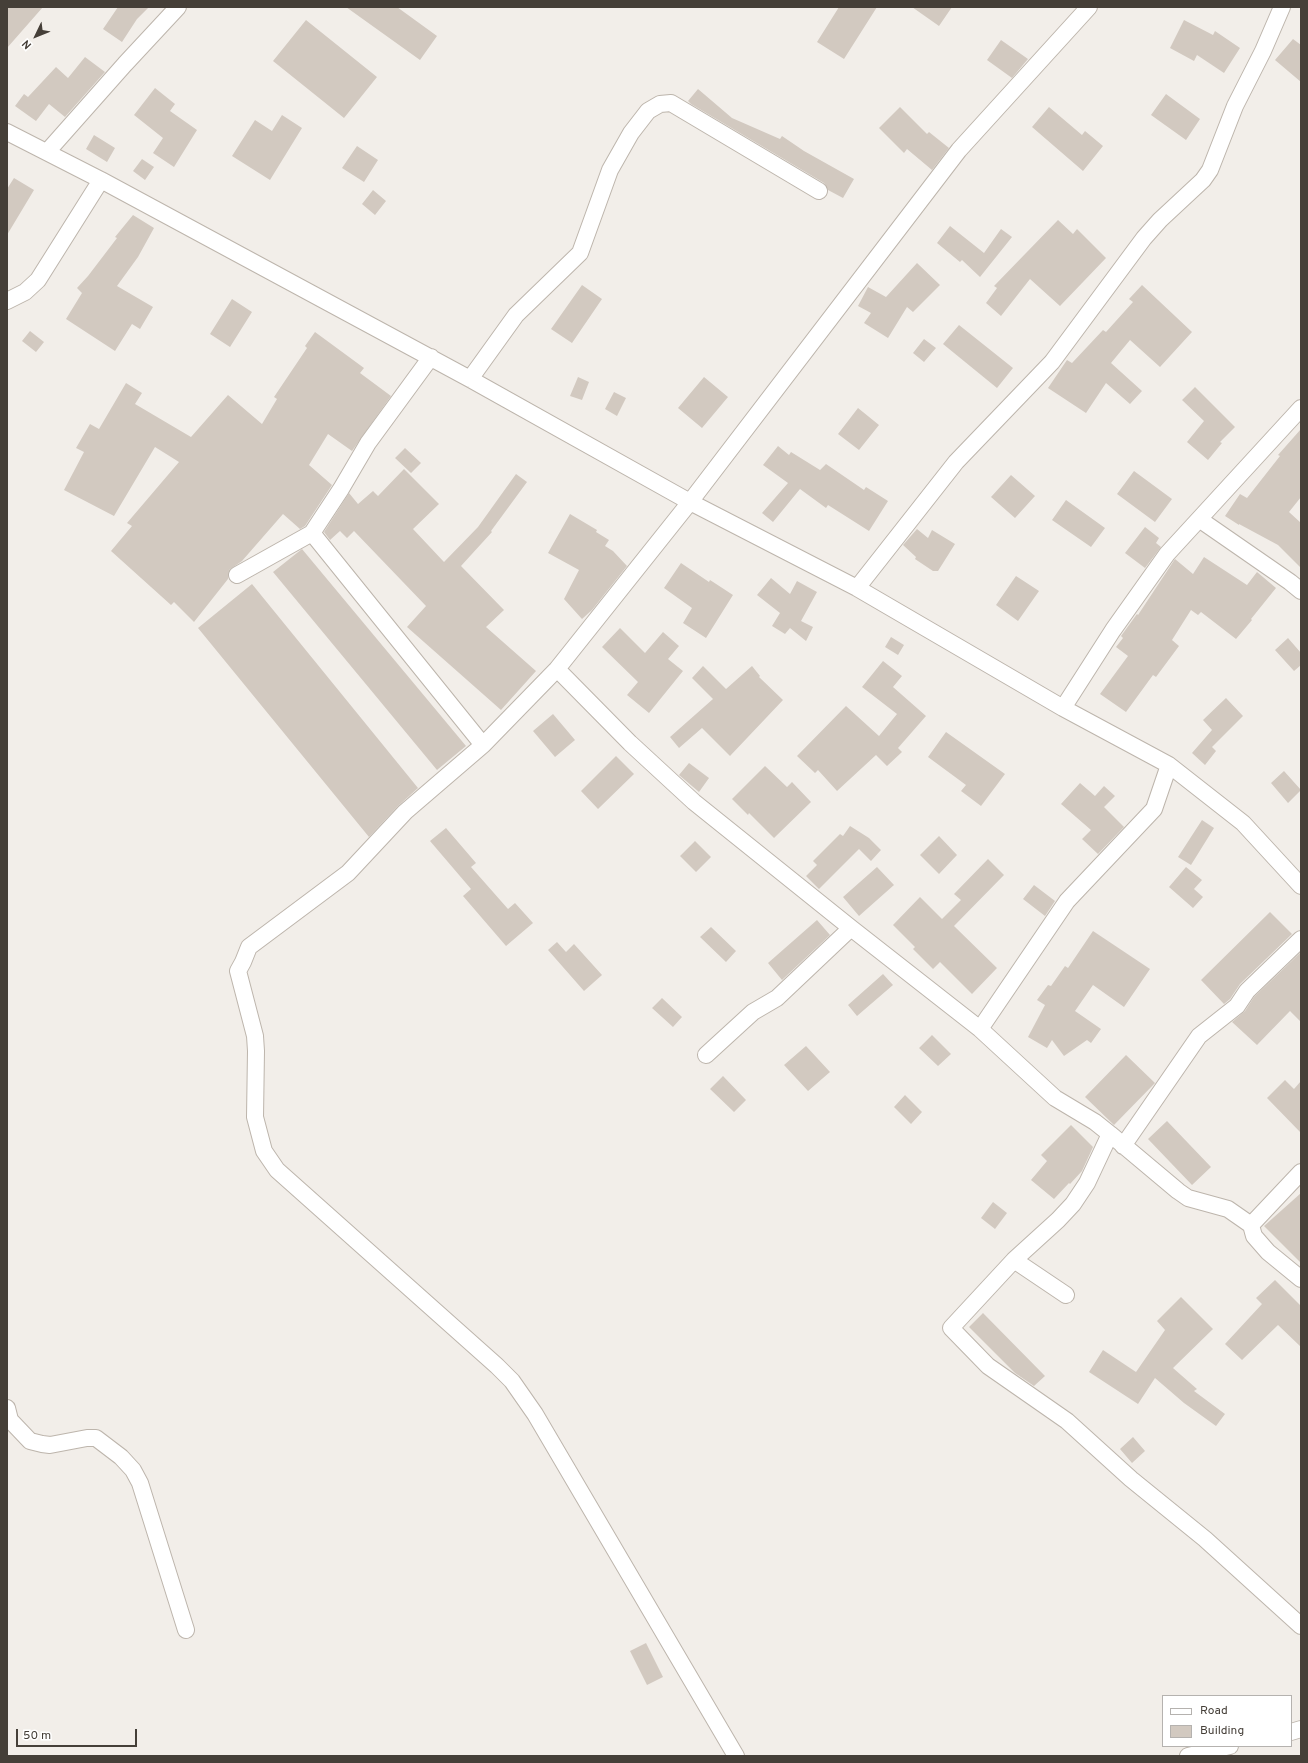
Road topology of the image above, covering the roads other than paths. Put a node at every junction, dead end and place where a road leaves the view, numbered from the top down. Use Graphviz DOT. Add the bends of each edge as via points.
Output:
graph roads {
  1 [pos="178,7"];
  2 [pos="1089,7"];
  3 [pos="1282,7"];
  4 [pos="7,132"];
  5 [pos="47,152"];
  6 [pos="101,180"];
  7 [pos="819,191"];
  8 [pos="7,301"];
  9 [pos="431,357"];
  10 [pos="470,379"];
  11 [pos="1301,408"];
  12 [pos="690,502"];
  13 [pos="1199,519"];
  14 [pos="312,533"];
  15 [pos="237,575"];
  16 [pos="857,588"];
  17 [pos="1301,591"];
  18 [pos="557,669"];
  19 [pos="1063,708"];
  20 [pos="484,745"];
  21 [pos="1169,765"];
  22 [pos="1301,886"];
  23 [pos="851,928"];
  24 [pos="1301,939"];
  25 [pos="980,1029"];
  26 [pos="706,1055"];
  27 [pos="1110,1134"];
  28 [pos="1123,1146"];
  29 [pos="1301,1172"];
  30 [pos="1251,1225"];
  31 [pos="1014,1260"];
  32 [pos="1301,1279"];
  33 [pos="1066,1295"];
  34 [pos="7,1408"];
  35 [pos="1301,1626"];
  36 [pos="186,1630"];
  37 [pos="1226,1747"];
  38 [pos="736,1756"];
  39 [pos="1188,1756"];
  1 -- 5 [label="street"];
  2 -- 12 [label="street" via="959,150"];
  3 -- 16 [label="street" via="1235,106 1210,170 1203,180 1144,238 1052,362 956,462"];
  4 -- 5 [label="street"];
  5 -- 6 [label="street"];
  6 -- 8 [label="street" via="38,280 25,292"];
  6 -- 9 [label="street"];
  7 -- 10 [label="street" via="671,103 660,104 648,111 631,133 610,170 580,254 516,316"];
  9 -- 10 [label="street"];
  9 -- 14 [label="street" via="368,443"];
  10 -- 12 [label="street"];
  11 -- 13 [label="street"];
  12 -- 16 [label="street"];
  12 -- 18 [label="street"];
  13 -- 17 [label="street"];
  13 -- 19 [label="street" via="1167,554 1113,630"];
  14 -- 15 [label="street"];
  14 -- 20 [label="street"];
  16 -- 19 [label="street"];
  18 -- 20 [label="street"];
  18 -- 23 [label="street" via="630,743 694,802"];
  19 -- 21 [label="street"];
  20 -- 38 [label="street" via="405,812 348,873 249,947 238,971 255,1036 255,1117 264,1151 277,1170 512,1381 539,1421"];
  21 -- 22 [label="street" via="1243,823"];
  21 -- 25 [label="street" via="1154,809 1067,901"];
  23 -- 25 [label="street"];
  23 -- 26 [label="street" via="777,998 753,1012"];
  24 -- 28 [label="street" via="1247,991 1237,1006 1199,1036"];
  25 -- 27 [label="street" via="1055,1098"];
  27 -- 28 [label="street"];
  27 -- 31 [label="street" via="1087,1183 1073,1204"];
  28 -- 30 [label="street" via="1183,1195 1228,1209"];
  29 -- 30 [label="street"];
  30 -- 32 [label="street" via="1254,1236 1268,1252"];
  31 -- 33 [label="street"];
  31 -- 35 [label="street" via="951,1328 988,1366 1067,1421 1131,1479 1206,1539"];
  34 -- 36 [label="street" via="10,1420 30,1441 50,1445 96,1438 134,1470"];
  37 -- 39 [label="street"];
}
